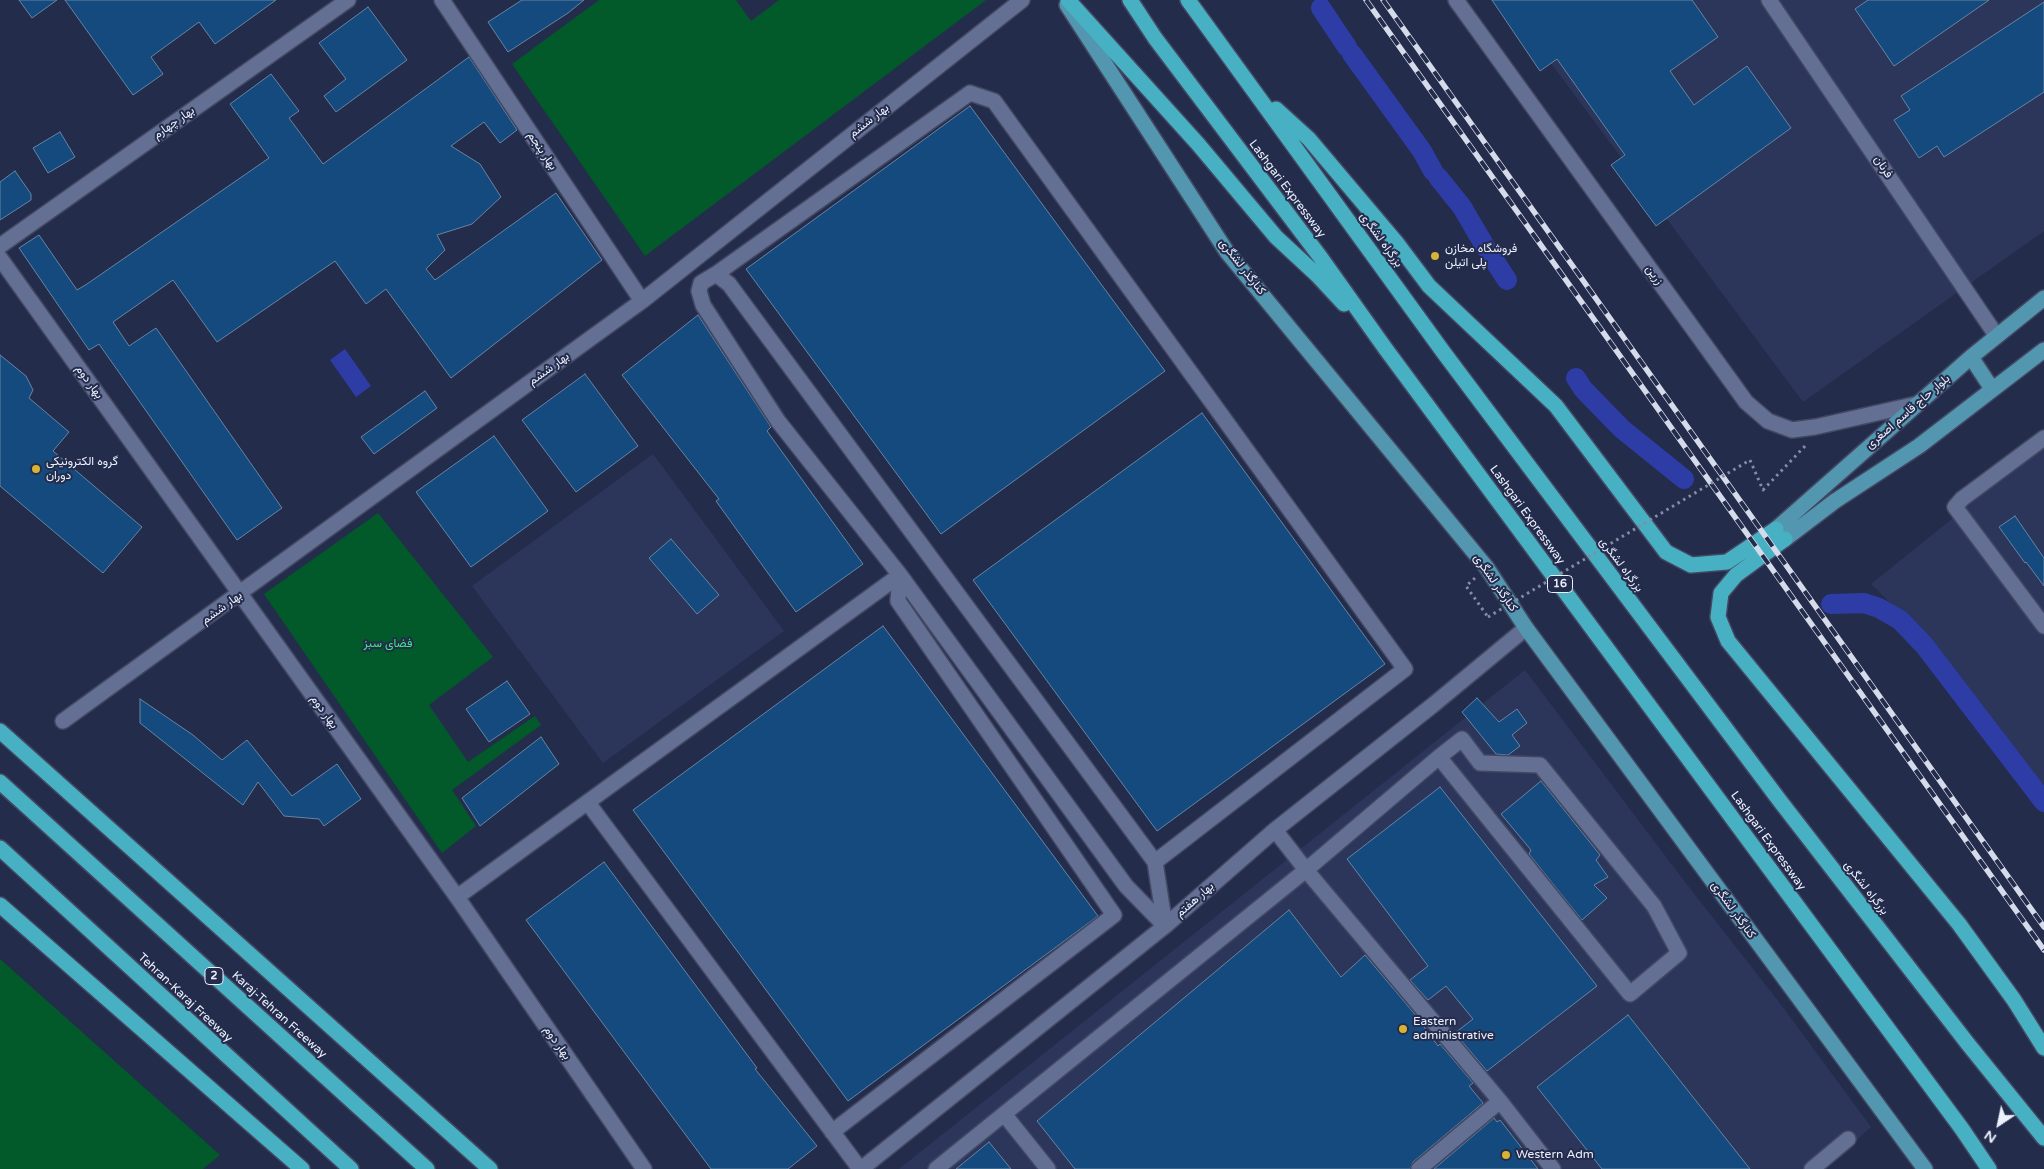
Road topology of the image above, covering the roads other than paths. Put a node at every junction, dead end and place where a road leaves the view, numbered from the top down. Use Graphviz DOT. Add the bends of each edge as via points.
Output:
graph roads {
  1 [pos="348,0"];
  2 [pos="442,0"];
  3 [pos="1022,0"];
  4 [pos="1063,0"];
  5 [pos="1068,0"];
  6 [pos="1130,0"];
  7 [pos="1188,0"];
  8 [pos="1456,0"];
  9 [pos="1769,0"];
  10 [pos="1251,86"];
  11 [pos="0,246"];
  12 [pos="0,258"];
  13 [pos="716,274"];
  14 [pos="2044,298"];
  15 [pos="642,301"];
  16 [pos="1996,335"];
  17 [pos="1385,348"];
  18 [pos="2044,350"];
  19 [pos="1971,357"];
  20 [pos="1992,390"];
  21 [pos="1917,404"];
  22 [pos="2044,438"];
  23 [pos="1781,534"];
  24 [pos="900,575"];
  25 [pos="240,594"];
  26 [pos="2044,626"];
  27 [pos="1526,628"];
  28 [pos="63,721"];
  29 [pos="0,731"];
  30 [pos="1439,758"];
  31 [pos="0,782"];
  32 [pos="588,803"];
  33 [pos="1275,830"];
  34 [pos="0,848"];
  35 [pos="1155,862"];
  36 [pos="1306,870"];
  37 [pos="457,897"];
  38 [pos="0,905"];
  39 [pos="1165,926"];
  40 [pos="2044,1048"];
  41 [pos="1500,1101"];
  42 [pos="1004,1114"];
  43 [pos="832,1132"];
  44 [pos="2044,1138"];
  45 [pos="1848,1139"];
  46 [pos="302,1169"];
  47 [pos="351,1169"];
  48 [pos="427,1169"];
  49 [pos="490,1169"];
  50 [pos="644,1169"];
  51 [pos="860,1169"];
  52 [pos="936,1169"];
  53 [pos="1048,1169"];
  54 [pos="1420,1169"];
  55 [pos="1553,1169"];
  56 [pos="1812,1169"];
  57 [pos="1925,1169"];
  58 [pos="1989,1169"];
  1 -- 11 [label="street, بهار چهارم"];
  2 -- 15 [label="street, بهار پنجم"];
  3 -- 15 [label="street, بهار ششم"];
  4 -- 27 [label="main road, کنارگذر لشگری" via="1228,252 1487,568"];
  5 -- 17 [label="highway" via="1276,236"];
  6 -- 17 [label="highway, Lashgari Expressway / 16"];
  7 -- 10 [label="highway, بزرگراه لشگری"];
  8 -- 21 [label="street, زرین" via="1746,402 1768,421 1792,430"];
  9 -- 16 [label="street, فرنان"];
  10 -- 23 [label="highway" via="1309,139 1429,286 1556,406 1666,552 1691,565 1727,562"];
  10 -- 44 [label="highway, بزرگراه لشگری" via="1444,354 1750,761"];
  12 -- 25 [label="street, بهار دوم"];
  13 -- 24 [label="street" via="701,283 699,291 703,305 778,421"];
  13 -- 35 [label="street" via="734,292"];
  13 -- 35 [label="street" via="970,93 994,101 1405,669"];
  14 -- 16 [label="main road, بلوار حاج قاسم اصغری"];
  15 -- 25 [label="street, بهار ششم"];
  16 -- 19 [label="main road, بلوار حاج قاسم اصغری"];
  17 -- 58 [label="highway, Lashgari Expressway / 16"];
  18 -- 20 [label="main road"];
  19 -- 20 [label="main road"];
  19 -- 21 [label="main road, بلوار حاج قاسم اصغری"];
  20 -- 23 [label="main road" via="1919,446"];
  21 -- 23 [label="main road, بلوار حاج قاسم اصغری"];
  22 -- 26 [label="street" via="1955,507"];
  23 -- 40 [label="highway" via="1721,593 1718,617 1728,641 1959,924"];
  24 -- 32 [label="street"];
  24 -- 39 [label="street" via="1126,886"];
  24 -- 43 [label="street" via="898,601 1114,915"];
  25 -- 28 [label="street, بهار ششم"];
  25 -- 37 [label="street, بهار دوم"];
  27 -- 33 [label="street, بهار هفتم"];
  27 -- 57 [label="main road, کنارگذر لشگری"];
  29 -- 49 [label="highway"];
  30 -- 30 [label="street" via="1630,994 1679,953 1654,906 1540,765 1480,763 1462,739"];
  30 -- 36 [label="street"];
  31 -- 48 [label="highway, Karaj-Tehran Freeway / 2"];
  32 -- 37 [label="street"];
  32 -- 43 [label="street"];
  33 -- 36 [label="street"];
  33 -- 39 [label="street, بهار هفتم"];
  34 -- 47 [label="highway, Tehran-Karaj Freeway"];
  35 -- 39 [label="street"];
  36 -- 41 [label="street"];
  36 -- 42 [label="street"];
  37 -- 50 [label="street, بهار دوم"];
  38 -- 46 [label="highway"];
  39 -- 51 [label="street, بهار هفتم"];
  41 -- 54 [label="street"];
  41 -- 55 [label="street"];
  42 -- 52 [label="street"];
  42 -- 53 [label="street"];
  43 -- 51 [label="street"];
  45 -- 56 [label="street"];
}
